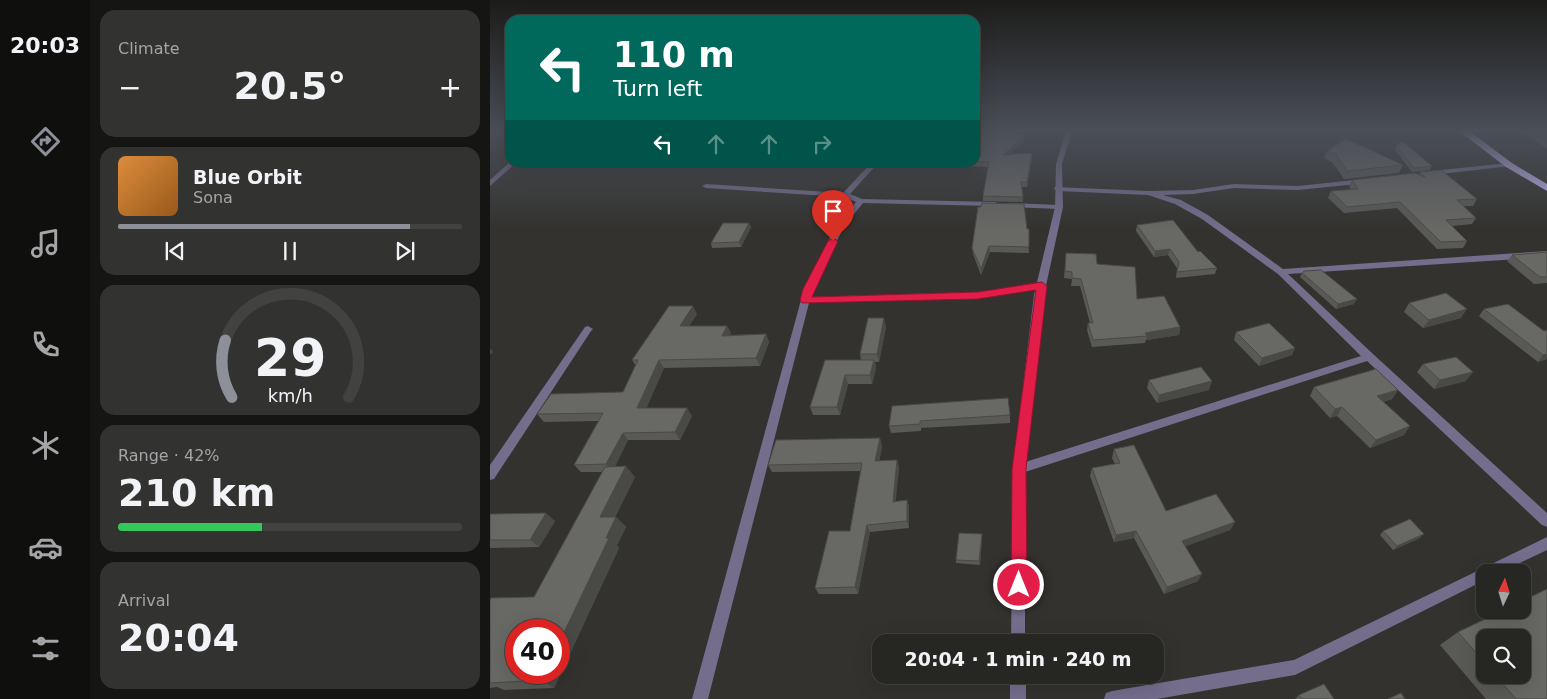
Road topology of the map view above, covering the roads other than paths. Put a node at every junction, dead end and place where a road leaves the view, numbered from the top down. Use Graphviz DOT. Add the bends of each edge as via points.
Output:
graph roads {
  1 [pos="1059,164"];
  2 [pos="1509,165"];
  3 [pos="509,167"];
  4 [pos="871,167"];
  5 [pos="1423,174"];
  6 [pos="1375,179"];
  7 [pos="490,184"];
  8 [pos="706,186"];
  9 [pos="1547,188"];
  10 [pos="1058,189"];
  11 [pos="1148,193"];
  12 [pos="846,195"];
  13 [pos="861,201"];
  14 [pos="1059,207"];
  15 [pos="1547,254"];
  16 [pos="1281,272"];
  17 [pos="1042,286"];
  18 [pos="806,300"];
  19 [pos="588,330"];
  20 [pos="1369,356"];
  21 [pos="1019,469"];
  22 [pos="490,475"];
  23 [pos="1547,521"];
  24 [pos="1547,543"];
  25 [pos="1504,564"];
  26 [pos="1476,578"];
  27 [pos="1018,634"];
  28 [pos="1018,684"];
  29 [pos="700,699"];
  30 [pos="1018,699"];
  31 [pos="1112,699"];
  1 -- 10 [label="street"];
  2 -- 5 [label="street"];
  2 -- 9 [label="highway"];
  3 -- 7 [label="street"];
  4 -- 12 [label="street"];
  6 -- 11 [label="street" via="1298,188 1234,186 1193,192"];
  8 -- 12 [label="street"];
  10 -- 11 [label="street"];
  10 -- 14 [label="street"];
  11 -- 16 [label="street" via="1178,202 1205,217"];
  12 -- 13 [label="street"];
  13 -- 14 [label="street"];
  13 -- 18 [label="street" via="841,224 808,289"];
  14 -- 17 [label="street"];
  15 -- 16 [label="street"];
  16 -- 20 [label="street"];
  17 -- 18 [label="street" via="978,295"];
  17 -- 21 [label="street"];
  18 -- 29 [label="street"];
  19 -- 22 [label="street"];
  20 -- 21 [label="street"];
  20 -- 23 [label="street"];
  21 -- 27 [label="street"];
  24 -- 25 [label="street"];
  26 -- 31 [label="street" via="1295,667"];
  28 -- 30 [label="street"];
}
